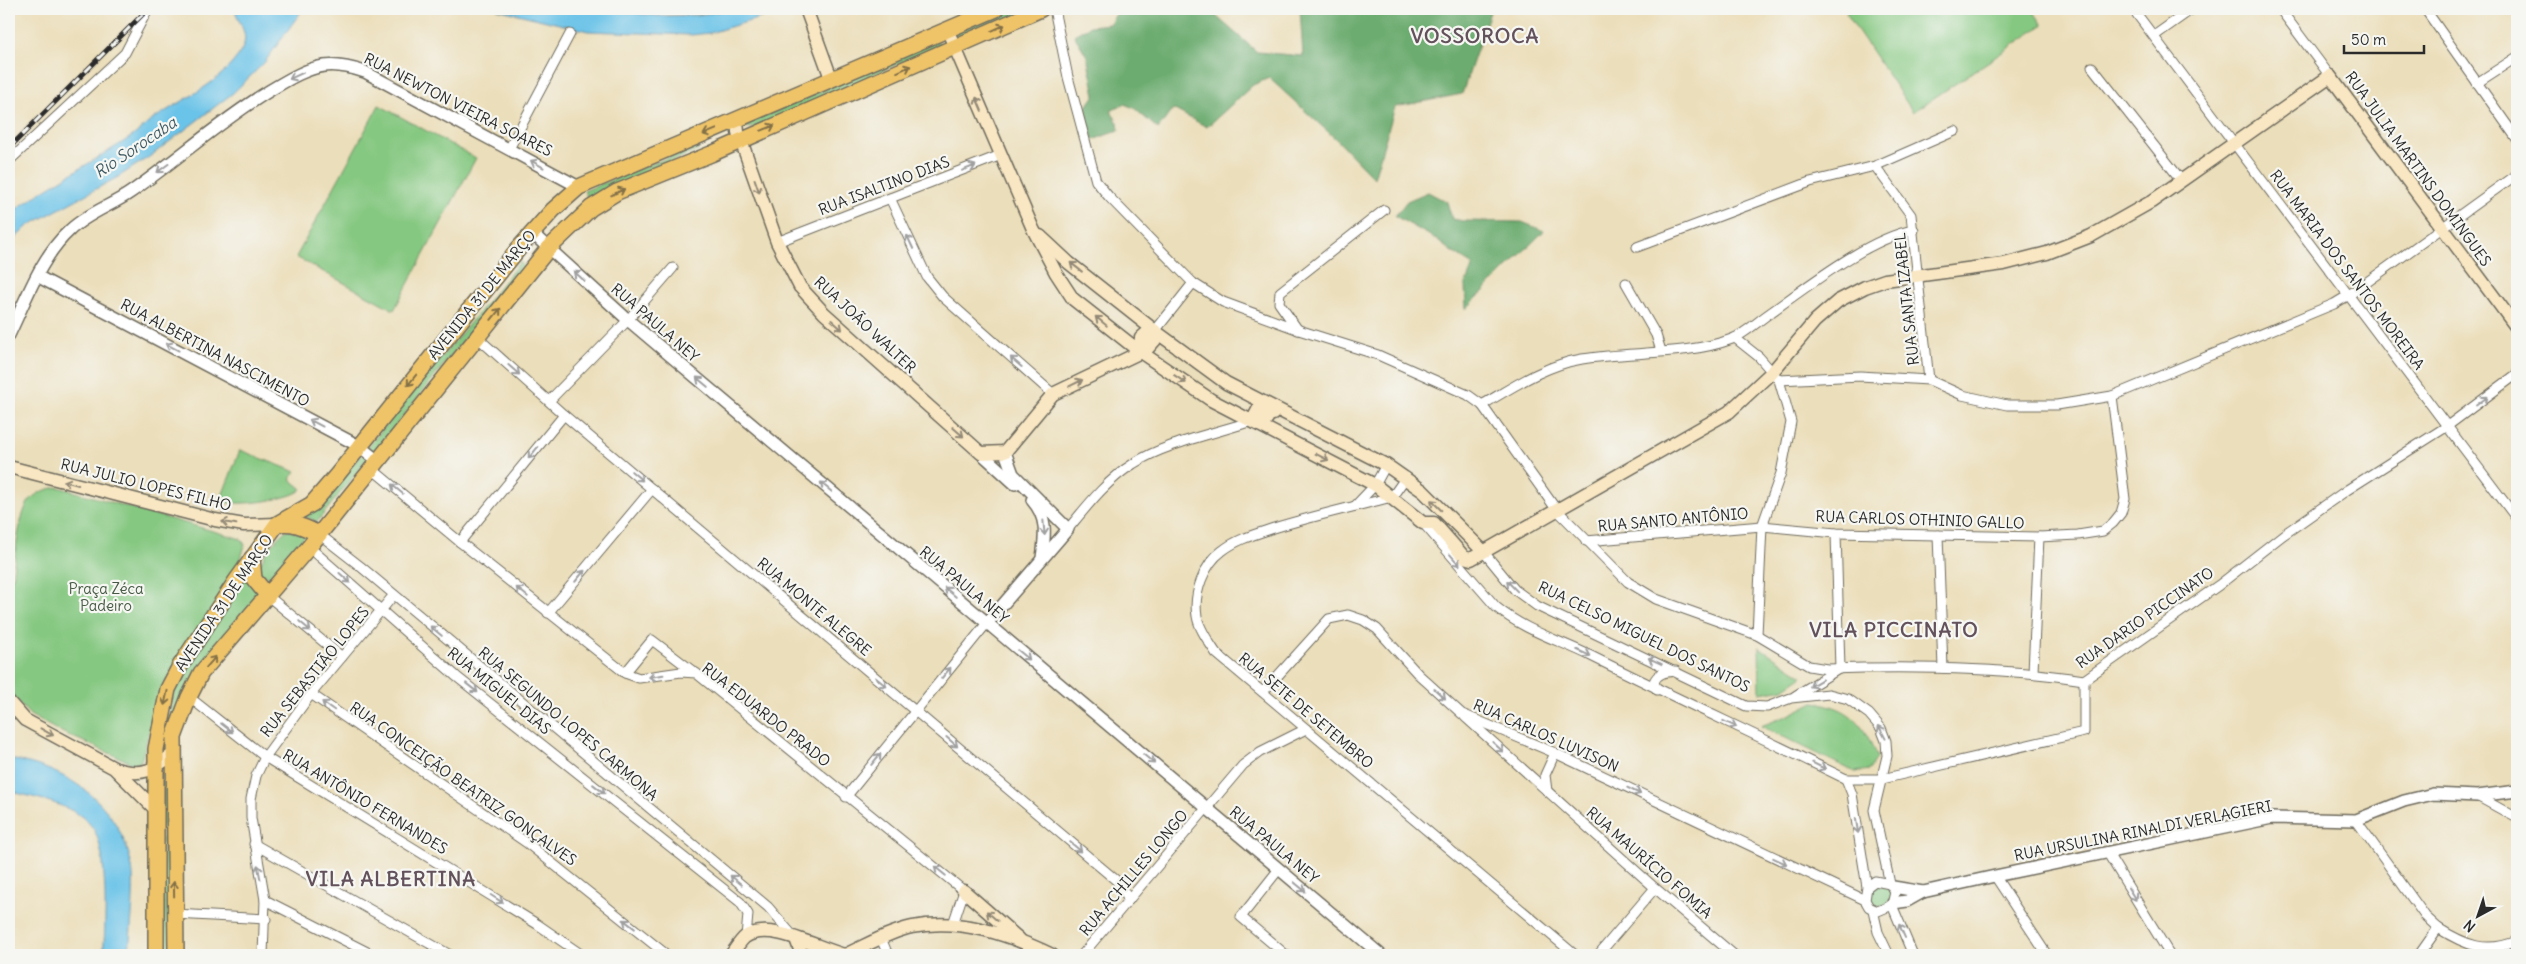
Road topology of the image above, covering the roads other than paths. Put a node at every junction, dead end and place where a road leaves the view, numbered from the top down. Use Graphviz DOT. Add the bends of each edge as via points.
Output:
graph roads {
  1 [pos="148,9"];
  2 [pos="996,9"];
  3 [pos="1041,9"];
  4 [pos="1054,9"];
  5 [pos="2133,9"];
  6 [pos="2192,9"];
  7 [pos="2280,9"];
  8 [pos="2425,9"];
  9 [pos="807,12"];
  10 [pos="947,29"];
  11 [pos="570,34"];
  12 [pos="2154,36"];
  13 [pos="955,47"];
  14 [pos="2517,57"];
  15 [pos="2092,67"];
  16 [pos="2330,76"];
  17 [pos="831,78"];
  18 [pos="2477,83"];
  19 [pos="737,121"];
  20 [pos="1955,131"];
  21 [pos="2517,139"];
  22 [pos="741,140"];
  23 [pos="2235,142"];
  24 [pos="509,149"];
  25 [pos="1001,155"];
  26 [pos="9,161"];
  27 [pos="1875,166"];
  28 [pos="2517,174"];
  29 [pos="2181,180"];
  30 [pos="579,187"];
  31 [pos="890,198"];
  32 [pos="1384,210"];
  33 [pos="579,220"];
  34 [pos="2441,228"];
  35 [pos="1033,229"];
  36 [pos="1914,230"];
  37 [pos="532,233"];
  38 [pos="777,242"];
  39 [pos="1637,247"];
  40 [pos="548,249"];
  41 [pos="673,268"];
  42 [pos="37,276"];
  43 [pos="1919,277"];
  44 [pos="1193,283"];
  45 [pos="1626,283"];
  46 [pos="2349,295"];
  47 [pos="628,320"];
  48 [pos="2517,328"];
  49 [pos="1298,330"];
  50 [pos="1155,331"];
  51 [pos="9,335"];
  52 [pos="477,337"];
  53 [pos="1735,338"];
  54 [pos="1140,351"];
  55 [pos="1661,351"];
  56 [pos="2517,374"];
  57 [pos="1776,376"];
  58 [pos="1929,380"];
  59 [pos="1053,394"];
  60 [pos="2112,396"];
  61 [pos="549,401"];
  62 [pos="1482,405"];
  63 [pos="1268,408"];
  64 [pos="564,415"];
  65 [pos="1252,421"];
  66 [pos="2446,427"];
  67 [pos="359,446"];
  68 [pos="1004,452"];
  69 [pos="981,453"];
  70 [pos="374,464"];
  71 [pos="1386,465"];
  72 [pos="9,467"];
  73 [pos="1406,477"];
  74 [pos="1375,485"];
  75 [pos="652,489"];
  76 [pos="1392,497"];
  77 [pos="1355,506"];
  78 [pos="1556,509"];
  79 [pos="2517,517"];
  80 [pos="1423,523"];
  81 [pos="277,524"];
  82 [pos="1762,526"];
  83 [pos="1068,529"];
  84 [pos="1836,533"];
  85 [pos="319,534"];
  86 [pos="1938,535"];
  87 [pos="2039,537"];
  88 [pos="1586,541"];
  89 [pos="460,542"];
  90 [pos="309,546"];
  91 [pos="1483,551"];
  92 [pos="252,558"];
  93 [pos="1042,558"];
  94 [pos="268,596"];
  95 [pos="393,596"];
  96 [pos="381,611"];
  97 [pos="548,613"];
  98 [pos="987,623"];
  99 [pos="1758,635"];
  100 [pos="342,657"];
  101 [pos="1840,668"];
  102 [pos="1943,668"];
  103 [pos="1676,671"];
  104 [pos="2033,672"];
  105 [pos="625,673"];
  106 [pos="696,673"];
  107 [pos="2084,680"];
  108 [pos="1657,690"];
  109 [pos="1263,692"];
  110 [pos="311,694"];
  111 [pos="188,697"];
  112 [pos="1791,698"];
  113 [pos="9,702"];
  114 [pos="915,710"];
  115 [pos="1462,714"];
  116 [pos="1306,729"];
  117 [pos="1555,753"];
  118 [pos="174,754"];
  119 [pos="265,757"];
  120 [pos="114,768"];
  121 [pos="156,768"];
  122 [pos="1846,779"];
  123 [pos="1882,779"];
  124 [pos="1546,791"];
  125 [pos="2517,791"];
  126 [pos="2477,796"];
  127 [pos="846,797"];
  128 [pos="1206,808"];
  129 [pos="155,809"];
  130 [pos="2517,818"];
  131 [pos="2356,820"];
  132 [pos="254,844"];
  133 [pos="2106,852"];
  134 [pos="1279,869"];
  135 [pos="1995,876"];
  136 [pos="1891,885"];
  137 [pos="1867,887"];
  138 [pos="1655,888"];
  139 [pos="964,891"];
  140 [pos="1923,892"];
  141 [pos="751,893"];
  142 [pos="265,900"];
  143 [pos="1128,900"];
  144 [pos="1865,900"];
  145 [pos="1893,904"];
  146 [pos="742,905"];
  147 [pos="1873,910"];
  148 [pos="175,914"];
  149 [pos="266,919"];
  150 [pos="953,924"];
  151 [pos="2438,928"];
  152 [pos="746,937"];
  153 [pos="881,938"];
  154 [pos="796,939"];
  155 [pos="1020,940"];
  156 [pos="2517,941"];
  157 [pos="156,955"];
  158 [pos="176,955"];
  159 [pos="263,955"];
  160 [pos="373,955"];
  161 [pos="450,955"];
  162 [pos="582,955"];
  163 [pos="667,955"];
  164 [pos="731,955"];
  165 [pos="802,955"];
  166 [pos="845,955"];
  167 [pos="888,955"];
  168 [pos="1052,955"];
  169 [pos="1082,955"];
  170 [pos="1286,955"];
  171 [pos="1381,955"];
  172 [pos="1575,955"];
  173 [pos="1598,955"];
  174 [pos="1734,955"];
  175 [pos="1888,955"];
  176 [pos="1913,955"];
  177 [pos="2046,955"];
  178 [pos="2170,955"];
  179 [pos="2419,955"];
  1 -- 26 [label="street" via="125,53"];
  2 -- 10 [label="highway"];
  13 -- 3 [label="highway, one-way"];
  4 -- 44 [label="street" via="1068,77 1096,181"];
  5 -- 12 [label="street, RUA MARIA DOS SANTOS MOREIRA"];
  6 -- 12 [label="street"];
  7 -- 16 [label="street"];
  8 -- 18 [label="street"];
  9 -- 17 [label="main road"];
  10 -- 13 [label="main road, RUA CELSO MIGUEL DOS SANTOS"];
  10 -- 17 [label="highway"];
  11 -- 24 [label="street"];
  12 -- 23 [label="street, RUA MARIA DOS SANTOS MOREIRA"];
  22 -- 13 [label="highway, AVENIDA 31 DE MARÇO, one-way"];
  25 -- 13 [label="main road, RUA CELSO MIGUEL DOS SANTOS, one-way"];
  14 -- 18 [label="street"];
  15 -- 29 [label="street"];
  16 -- 23 [label="main road"];
  16 -- 34 [label="main road, RUA JULIA MARTINS DOMINGUES"];
  17 -- 19 [label="highway"];
  18 -- 21 [label="street"];
  19 -- 22 [label="main road, RUA JOÃO WALTER"];
  19 -- 30 [label="highway, one-way"];
  20 -- 27 [label="street"];
  33 -- 22 [label="highway, AVENIDA 31 DE MARÇO, one-way" via="591,208 617,192"];
  22 -- 38 [label="main road, RUA JOÃO WALTER, one-way"];
  23 -- 29 [label="main road"];
  23 -- 46 [label="street, RUA MARIA DOS SANTOS MOREIRA"];
  30 -- 24 [label="street, RUA NEWTON VIEIRA SOARES, one-way"];
  24 -- 42 [label="street, RUA NEWTON VIEIRA SOARES, one-way" via="365,72 326,66 316,68 289,79 256,99 129,194 97,210 70,230"];
  31 -- 25 [label="street, RUA ISALTINO DIAS, one-way"];
  25 -- 35 [label="main road, RUA CELSO MIGUEL DOS SANTOS"];
  27 -- 36 [label="street, RUA SANTA IZABEL" via="1911,215"];
  27 -- 39 [label="street" via="1810,182"];
  28 -- 34 [label="street"];
  29 -- 43 [label="main road" via="2122,220 2047,253 2004,264"];
  30 -- 33 [label="highway"];
  30 -- 37 [label="highway, AVENIDA 31 DE MARÇO"];
  31 -- 38 [label="street, RUA ISALTINO DIAS"];
  59 -- 31 [label="street, one-way" via="943,297 926,277"];
  32 -- 49 [label="street" via="1280,292 1279,303"];
  33 -- 40 [label="highway, AVENIDA 31 DE MARÇO"];
  34 -- 46 [label="street"];
  34 -- 48 [label="main road, RUA JULIA MARTINS DOMINGUES"];
  50 -- 35 [label="main road, RUA CELSO MIGUEL DOS SANTOS, one-way"];
  54 -- 35 [label="main road, RUA CELSO MIGUEL DOS SANTOS, one-way" via="1073,298"];
  36 -- 43 [label="street, RUA SANTA IZABEL"];
  36 -- 53 [label="street" via="1882,239"];
  37 -- 40 [label="street, RUA PAULA NEY"];
  37 -- 67 [label="highway, AVENIDA 31 DE MARÇO, one-way"];
  38 -- 69 [label="main road, RUA JOÃO WALTER, one-way" via="800,287 824,313"];
  47 -- 40 [label="street, RUA PAULA NEY, one-way"];
  52 -- 40 [label="highway, AVENIDA 31 DE MARÇO, one-way"];
  41 -- 47 [label="street"];
  42 -- 51 [label="street, RUA NEWTON VIEIRA SOARES"];
  67 -- 42 [label="street, RUA ALBERTINA NASCIMENTO, one-way"];
  43 -- 57 [label="main road" via="1885,280 1865,286 1838,301 1815,321"];
  43 -- 58 [label="street, RUA SANTA IZABEL"];
  44 -- 49 [label="street" via="1223,302"];
  44 -- 50 [label="street"];
  45 -- 55 [label="street" via="1656,335"];
  46 -- 60 [label="street" via="2269,332"];
  46 -- 66 [label="street, RUA MARIA DOS SANTOS MOREIRA"];
  47 -- 61 [label="street"];
  98 -- 47 [label="street, RUA PAULA NEY, one-way"];
  49 -- 62 [label="street" via="1378,355 1468,395"];
  50 -- 54 [label="main road" via="1152,345"];
  50 -- 63 [label="main road, RUA CELSO MIGUEL DOS SANTOS"];
  52 -- 61 [label="street, RUA MONTE ALEGRE, one-way"];
  52 -- 70 [label="highway, AVENIDA 31 DE MARÇO"];
  53 -- 55 [label="street" via="1707,346"];
  53 -- 57 [label="street"];
  59 -- 54 [label="main road, one-way"];
  54 -- 65 [label="main road, RUA CELSO MIGUEL DOS SANTOS, one-way" via="1211,400"];
  55 -- 62 [label="street" via="1580,359 1524,380"];
  66 -- 56 [label="street, RUA DARIO PICCINATO, one-way"];
  57 -- 58 [label="street"];
  57 -- 78 [label="main road" via="1729,412"];
  57 -- 82 [label="street" via="1791,422 1781,473"];
  58 -- 60 [label="street" via="1962,395 2007,405 2057,405"];
  59 -- 68 [label="main road"];
  60 -- 87 [label="street, RUA CARLOS OTHINIO GALLO" via="2125,499 2121,513 2103,531"];
  61 -- 64 [label="street, RUA MONTE ALEGRE"];
  62 -- 78 [label="street, RUA DARIO PICCINATO"];
  63 -- 65 [label="main road" via="1259,408"];
  63 -- 71 [label="main road, RUA CELSO MIGUEL DOS SANTOS"];
  64 -- 75 [label="street, RUA MONTE ALEGRE, one-way"];
  64 -- 89 [label="street, one-way"];
  65 -- 74 [label="main road, RUA CELSO MIGUEL DOS SANTOS, one-way"];
  65 -- 83 [label="street" via="1154,452 1133,463 1113,479"];
  66 -- 79 [label="street, RUA MARIA DOS SANTOS MOREIRA"];
  66 -- 107 [label="street, RUA DARIO PICCINATO" via="2347,490"];
  67 -- 70 [label="street, RUA ALBERTINA NASCIMENTO"];
  67 -- 81 [label="highway, AVENIDA 31 DE MARÇO" via="312,504"];
  68 -- 69 [label="main road"];
  68 -- 83 [label="street" via="1013,474"];
  69 -- 93 [label="street, RUA JOÃO WALTER, one-way" via="1034,502 1043,517 1046,531"];
  70 -- 85 [label="highway, AVENIDA 31 DE MARÇO"];
  89 -- 70 [label="street, RUA EDUARDO PRADO, one-way"];
  71 -- 73 [label="main road, RUA CELSO MIGUEL DOS SANTOS"];
  71 -- 74 [label="street"];
  81 -- 72 [label="main road, RUA JULIO LOPES FILHO, one-way" via="244,525 215,520"];
  73 -- 76 [label="street"];
  91 -- 73 [label="main road, RUA CELSO MIGUEL DOS SANTOS, one-way"];
  74 -- 76 [label="main road, RUA CELSO MIGUEL DOS SANTOS"];
  74 -- 77 [label="street"];
  97 -- 75 [label="street, one-way"];
  75 -- 114 [label="street, RUA MONTE ALEGRE, one-way"];
  76 -- 77 [label="street, RUA SETE DE SETEMBRO"];
  76 -- 80 [label="main road, RUA CELSO MIGUEL DOS SANTOS"];
  77 -- 109 [label="street, RUA SETE DE SETEMBRO" via="1239,540 1220,552 1207,568 1197,594 1197,616 1202,630 1216,653"];
  78 -- 88 [label="street, RUA DARIO PICCINATO"];
  78 -- 91 [label="main road"];
  80 -- 91 [label="main road" via="1434,523 1464,557 1470,559"];
  80 -- 108 [label="street, RUA CELSO MIGUEL DOS SANTOS, one-way" via="1508,617"];
  81 -- 85 [label="highway" via="290,522"];
  81 -- 92 [label="highway, AVENIDA 31 DE MARÇO"];
  82 -- 84 [label="street, RUA CARLOS OTHINIO GALLO"];
  82 -- 88 [label="street, RUA SANTO ANTÔNIO"];
  82 -- 99 [label="street"];
  83 -- 93 [label="street"];
  84 -- 86 [label="street, RUA CARLOS OTHINIO GALLO"];
  84 -- 101 [label="street"];
  85 -- 90 [label="highway, AVENIDA 31 DE MARÇO"];
  85 -- 95 [label="street, RUA SEGUNDO LOPES CARMONA"];
  86 -- 87 [label="street, RUA CARLOS OTHINIO GALLO"];
  86 -- 102 [label="street"];
  87 -- 104 [label="street"];
  88 -- 99 [label="street, RUA DARIO PICCINATO" via="1628,582 1656,598"];
  97 -- 89 [label="street, RUA EDUARDO PRADO, one-way"];
  90 -- 94 [label="highway, AVENIDA 31 DE MARÇO"];
  90 -- 96 [label="street, RUA MIGUEL DIAS, one-way"];
  103 -- 91 [label="street, RUA CELSO MIGUEL DOS SANTOS, one-way" via="1537,606 1515,590"];
  92 -- 94 [label="highway" via="254,579"];
  92 -- 121 [label="highway, AVENIDA 31 DE MARÇO, one-way" via="186,656 168,689 156,749"];
  93 -- 98 [label="street"];
  94 -- 100 [label="street, one-way"];
  111 -- 94 [label="highway, AVENIDA 31 DE MARÇO, one-way" via="201,673"];
  95 -- 96 [label="street, RUA SEBASTIÃO LOPES"];
  141 -- 95 [label="street, RUA SEGUNDO LOPES CARMONA, one-way"];
  96 -- 100 [label="street, RUA SEBASTIÃO LOPES"];
  96 -- 146 [label="street, RUA MIGUEL DIAS, one-way" via="457,677"];
  97 -- 105 [label="street, RUA EDUARDO PRADO"];
  114 -- 98 [label="street, one-way"];
  98 -- 128 [label="street, RUA PAULA NEY, one-way"];
  99 -- 101 [label="street, RUA DARIO PICCINATO" via="1809,666"];
  100 -- 110 [label="street, RUA SEBASTIÃO LOPES"];
  101 -- 102 [label="street, RUA DARIO PICCINATO"];
  101 -- 112 [label="street, one-way"];
  102 -- 104 [label="street, RUA DARIO PICCINATO"];
  103 -- 108 [label="street" via="1656,677"];
  103 -- 112 [label="street, RUA CELSO MIGUEL DOS SANTOS" via="1746,706 1767,707"];
  104 -- 107 [label="street, RUA DARIO PICCINATO"];
  106 -- 105 [label="street, RUA EDUARDO PRADO, one-way" via="639,678"];
  105 -- 106 [label="street" via="652,640"];
  106 -- 127 [label="street, RUA EDUARDO PRADO"];
  107 -- 123 [label="street" via="2084,732"];
  108 -- 122 [label="street, RUA CELSO MIGUEL DOS SANTOS, one-way"];
  109 -- 115 [label="street, RUA CARLOS LUVISON, one-way" via="1329,619 1348,615 1377,629 1418,674"];
  109 -- 116 [label="street, RUA SETE DE SETEMBRO"];
  110 -- 119 [label="street, RUA SEBASTIÃO LOPES"];
  163 -- 110 [label="street, RUA CONCEIÇÃO BEATRIZ GONÇALVES, one-way" via="527,843"];
  111 -- 118 [label="highway, AVENIDA 31 DE MARÇO" via="174,737"];
  111 -- 119 [label="street, RUA ANTÔNIO FERNANDES, one-way"];
  123 -- 112 [label="street, RUA CELSO MIGUEL DOS SANTOS, one-way" via="1887,756 1886,741 1881,728 1869,714 1848,699 1829,694"];
  113 -- 120 [label="main road, one-way" via="25,720"];
  127 -- 114 [label="street, one-way"];
  114 -- 143 [label="street, RUA MONTE ALEGRE, one-way" via="1118,881"];
  115 -- 117 [label="street, RUA CARLOS LUVISON"];
  115 -- 124 [label="street, RUA MAURÍCIO FOMIA, one-way"];
  116 -- 128 [label="street, RUA ACHILLES LONGO" via="1260,752 1243,765"];
  116 -- 172 [label="street, RUA SETE DE SETEMBRO"];
  117 -- 124 [label="street" via="1545,775"];
  117 -- 144 [label="street, RUA CARLOS LUVISON, one-way"];
  118 -- 121 [label="main road"];
  148 -- 118 [label="highway, AVENIDA 31 DE MARÇO, one-way"];
  119 -- 132 [label="street, RUA SEBASTIÃO LOPES" via="256,776 251,799"];
  119 -- 162 [label="street, RUA ANTÔNIO FERNANDES, one-way"];
  120 -- 121 [label="main road" via="136,773"];
  120 -- 129 [label="main road"];
  121 -- 129 [label="highway, AVENIDA 31 DE MARÇO"];
  122 -- 123 [label="street"];
  122 -- 137 [label="street, one-way" via="1852,794"];
  123 -- 136 [label="street, RUA CELSO MIGUEL DOS SANTOS" via="1874,810"];
  124 -- 138 [label="street, RUA MAURÍCIO FOMIA"];
  125 -- 126 [label="street, RUA URSULINA RINALDI VERLAGIERI"];
  126 -- 130 [label="street"];
  126 -- 131 [label="street, RUA URSULINA RINALDI VERLAGIERI" via="2433,794 2404,801"];
  139 -- 127 [label="street, RUA EDUARDO PRADO, one-way"];
  128 -- 134 [label="street, RUA PAULA NEY"];
  128 -- 143 [label="street, RUA ACHILLES LONGO"];
  129 -- 157 [label="highway, AVENIDA 31 DE MARÇO"];
  131 -- 133 [label="street, RUA URSULINA RINALDI VERLAGIERI" via="2272,818"];
  131 -- 151 [label="street" via="2425,916"];
  142 -- 132 [label="street, RUA SEBASTIÃO LOPES, one-way"];
  132 -- 161 [label="street"];
  133 -- 135 [label="street, RUA URSULINA RINALDI VERLAGIERI"];
  133 -- 178 [label="street, one-way"];
  134 -- 170 [label="street" via="1241,917"];
  134 -- 171 [label="street, RUA PAULA NEY, one-way"];
  135 -- 140 [label="street, RUA URSULINA RINALDI VERLAGIERI"];
  135 -- 177 [label="street"];
  136 -- 137 [label="street" via="1875,881"];
  136 -- 140 [label="street, RUA URSULINA RINALDI VERLAGIERI"];
  136 -- 145 [label="street" via="1895,898"];
  137 -- 144 [label="street"];
  138 -- 173 [label="street"];
  138 -- 174 [label="street, RUA MAURÍCIO FOMIA"];
  139 -- 150 [label="street"];
  155 -- 139 [label="main road, one-way"];
  140 -- 145 [label="street, RUA URSULINA RINALDI VERLAGIERI"];
  141 -- 146 [label="street"];
  141 -- 154 [label="street, RUA SEGUNDO LOPES CARMONA"];
  142 -- 149 [label="street, RUA SEBASTIÃO LOPES"];
  142 -- 160 [label="street"];
  143 -- 169 [label="street, RUA ACHILLES LONGO"];
  144 -- 147 [label="street"];
  145 -- 147 [label="street" via="1883,911"];
  176 -- 145 [label="street, one-way"];
  146 -- 152 [label="street" via="748,914"];
  147 -- 175 [label="street"];
  148 -- 149 [label="street"];
  148 -- 158 [label="highway, AVENIDA 31 DE MARÇO"];
  149 -- 159 [label="street, RUA SEBASTIÃO LOPES"];
  150 -- 153 [label="main road" via="912,927"];
  150 -- 155 [label="main road"];
  151 -- 156 [label="street" via="2457,940 2481,948 2500,948"];
  151 -- 179 [label="street"];
  152 -- 154 [label="main road" via="769,931"];
  152 -- 164 [label="main road"];
  153 -- 166 [label="main road"];
  153 -- 167 [label="street"];
  154 -- 165 [label="main road"];
  154 -- 166 [label="main road"];
  155 -- 168 [label="main road"];
}
